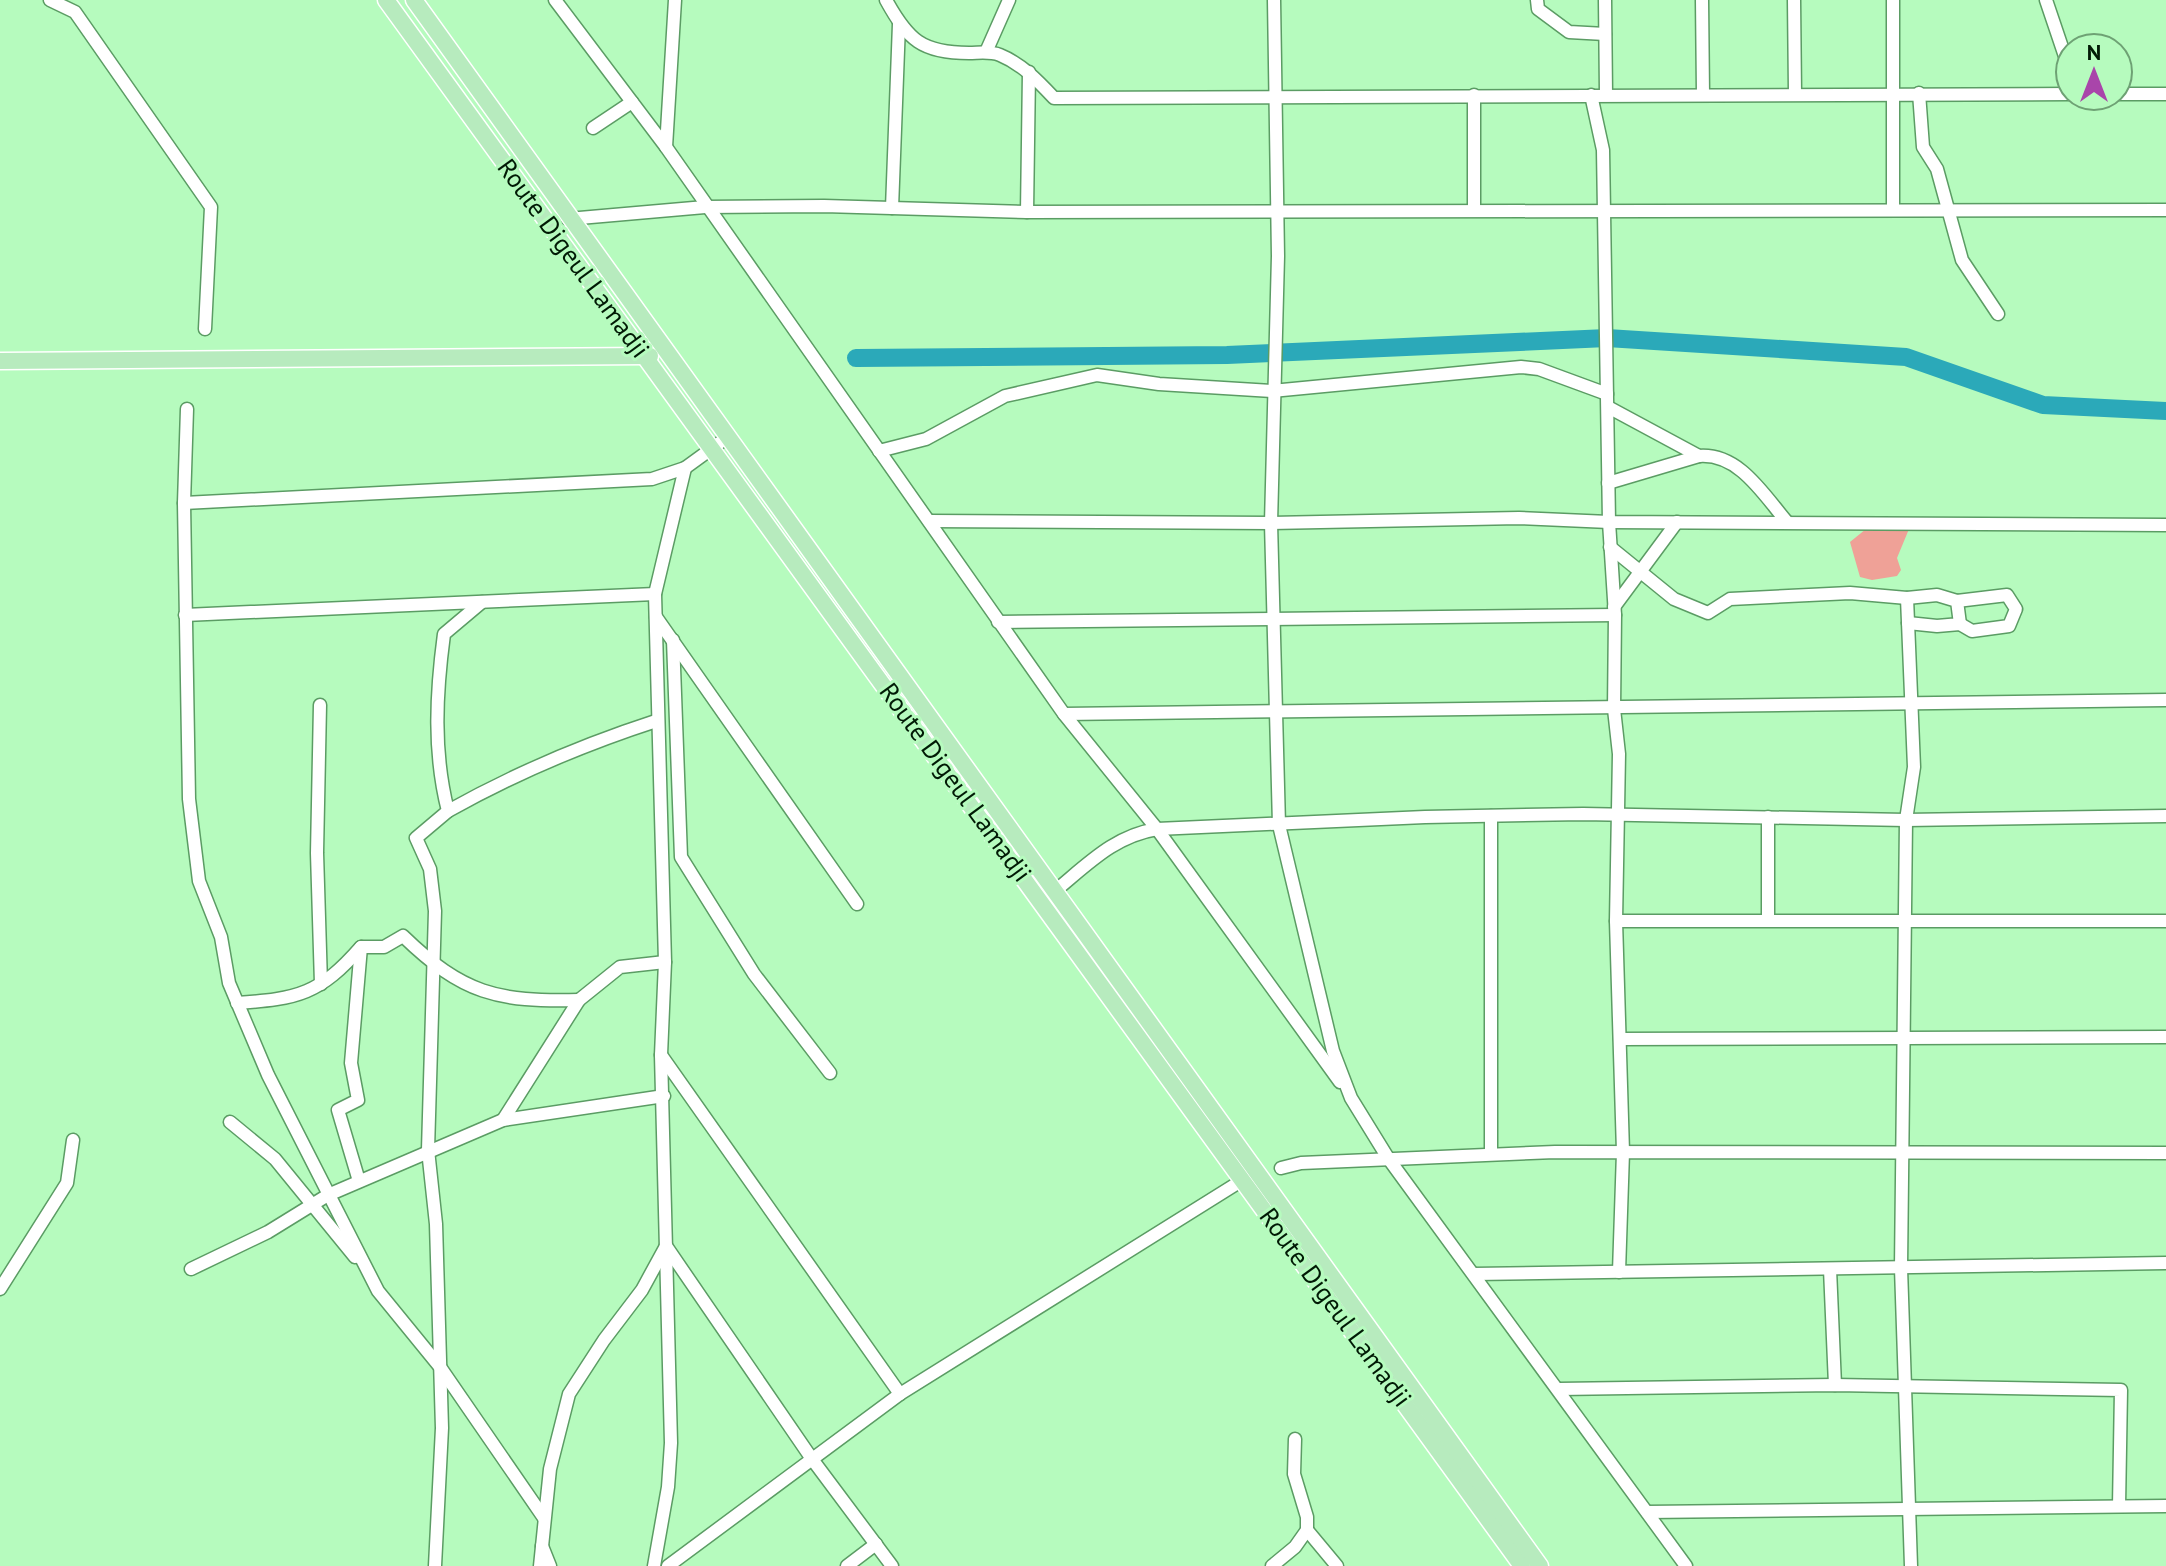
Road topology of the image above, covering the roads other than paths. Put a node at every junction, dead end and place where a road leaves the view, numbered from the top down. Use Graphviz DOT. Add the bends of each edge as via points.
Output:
graph roads {
  1 [pos="50,0"];
  2 [pos="386,0"];
  3 [pos="414,0"];
  4 [pos="555,0"];
  5 [pos="675,0"];
  6 [pos="1009,0"];
  7 [pos="1274,0"];
  8 [pos="1537,0"];
  9 [pos="1605,0"];
  10 [pos="1702,0"];
  11 [pos="1794,0"];
  12 [pos="1893,0"];
  13 [pos="2046,0"];
  14 [pos="889,3"];
  15 [pos="899,24"];
  16 [pos="2057,32"];
  17 [pos="1605,34"];
  18 [pos="986,52"];
  19 [pos="1029,72"];
  20 [pos="1795,93"];
  21 [pos="1893,93"];
  22 [pos="1919,93"];
  23 [pos="1606,94"];
  24 [pos="1703,94"];
  25 [pos="2054,94"];
  26 [pos="2134,94"];
  27 [pos="2166,94"];
  28 [pos="1474,95"];
  29 [pos="1591,95"];
  30 [pos="1275,97"];
  31 [pos="632,102"];
  32 [pos="593,128"];
  33 [pos="666,147"];
  34 [pos="705,207"];
  35 [pos="892,208"];
  36 [pos="1605,209"];
  37 [pos="1474,210"];
  38 [pos="1893,210"];
  39 [pos="1948,210"];
  40 [pos="2166,210"];
  41 [pos="1275,211"];
  42 [pos="1027,212"];
  43 [pos="568,219"];
  44 [pos="1998,314"];
  45 [pos="205,329"];
  46 [pos="671,355"];
  47 [pos="645,356"];
  48 [pos="0,361"];
  49 [pos="1272,391"];
  50 [pos="1608,400"];
  51 [pos="187,409"];
  52 [pos="729,436"];
  53 [pos="713,448"];
  54 [pos="879,451"];
  55 [pos="1699,456"];
  56 [pos="685,468"];
  57 [pos="1608,483"];
  58 [pos="184,503"];
  59 [pos="929,521"];
  60 [pos="1609,522"];
  61 [pos="1677,522"];
  62 [pos="1787,522"];
  63 [pos="1271,523"];
  64 [pos="2166,525"];
  65 [pos="1610,547"];
  66 [pos="1642,571"];
  67 [pos="655,594"];
  68 [pos="1907,598"];
  69 [pos="1957,601"];
  70 [pos="482,602"];
  71 [pos="1614,611"];
  72 [pos="185,615"];
  73 [pos="656,617"];
  74 [pos="1273,619"];
  75 [pos="998,622"];
  76 [pos="1908,623"];
  77 [pos="1960,624"];
  78 [pos="673,640"];
  79 [pos="2166,700"];
  80 [pos="320,705"];
  81 [pos="1911,705"];
  82 [pos="1614,709"];
  83 [pos="1274,713"];
  84 [pos="1064,714"];
  85 [pos="656,721"];
  86 [pos="448,811"];
  87 [pos="1619,814"];
  88 [pos="1491,816"];
  89 [pos="2166,816"];
  90 [pos="1768,817"];
  91 [pos="1906,820"];
  92 [pos="1279,825"];
  93 [pos="1157,829"];
  94 [pos="1055,891"];
  95 [pos="857,904"];
  96 [pos="1768,920"];
  97 [pos="1616,921"];
  98 [pos="2166,921"];
  99 [pos="1906,922"];
  100 [pos="361,947"];
  101 [pos="665,962"];
  102 [pos="433,965"];
  103 [pos="321,984"];
  104 [pos="579,1000"];
  105 [pos="237,1003"];
  106 [pos="2166,1037"];
  107 [pos="1620,1039"];
  108 [pos="1906,1039"];
  109 [pos="661,1055"];
  110 [pos="830,1073"];
  111 [pos="664,1096"];
  112 [pos="1351,1098"];
  113 [pos="503,1120"];
  114 [pos="230,1122"];
  115 [pos="73,1140"];
  116 [pos="428,1150"];
  117 [pos="1623,1152"];
  118 [pos="1902,1152"];
  119 [pos="1491,1153"];
  120 [pos="2166,1153"];
  121 [pos="1388,1158"];
  122 [pos="1281,1168"];
  123 [pos="1249,1176"];
  124 [pos="359,1181"];
  125 [pos="328,1195"];
  126 [pos="311,1206"];
  127 [pos="666,1246"];
  128 [pos="2166,1263"];
  129 [pos="1901,1268"];
  130 [pos="191,1269"];
  131 [pos="1830,1269"];
  132 [pos="1619,1272"];
  133 [pos="369,1274"];
  134 [pos="1474,1274"];
  135 [pos="0,1289"];
  136 [pos="440,1367"];
  137 [pos="1835,1385"];
  138 [pos="1905,1386"];
  139 [pos="1559,1389"];
  140 [pos="900,1394"];
  141 [pos="1295,1439"];
  142 [pos="812,1459"];
  143 [pos="2119,1506"];
  144 [pos="2166,1506"];
  145 [pos="1909,1508"];
  146 [pos="1647,1512"];
  147 [pos="544,1518"];
  148 [pos="1307,1530"];
  149 [pos="541,1543"];
  150 [pos="876,1544"];
  151 [pos="435,1566"];
  152 [pos="540,1566"];
  153 [pos="550,1566"];
  154 [pos="654,1566"];
  155 [pos="668,1566"];
  156 [pos="847,1566"];
  157 [pos="892,1566"];
  158 [pos="1272,1566"];
  159 [pos="1337,1566"];
  160 [pos="1522,1566"];
  161 [pos="1540,1566"];
  162 [pos="1686,1566"];
  163 [pos="1911,1566"];
  1 -- 45 [label="street" via="75,12 211,207"];
  2 -- 47 [label="main road, Route Digeul Lamadji"];
  3 -- 43 [label="main road, Route Digeul Lamadji"];
  4 -- 31 [label="street"];
  5 -- 33 [label="street"];
  6 -- 18 [label="street"];
  7 -- 30 [label="street"];
  8 -- 17 [label="street" via="1538,9 1569,32"];
  9 -- 17 [label="street"];
  10 -- 24 [label="street"];
  11 -- 20 [label="street"];
  12 -- 21 [label="street"];
  13 -- 16 [label="street"];
  14 -- 15 [label="street"];
  15 -- 18 [label="street" via="932,51"];
  15 -- 35 [label="street"];
  17 -- 23 [label="street"];
  18 -- 19 [label="street"];
  19 -- 30 [label="street" via="1054,98"];
  19 -- 42 [label="street"];
  20 -- 21 [label="street"];
  20 -- 24 [label="street"];
  21 -- 22 [label="street"];
  21 -- 38 [label="street"];
  22 -- 25 [label="street"];
  22 -- 39 [label="street" via="1923,147 1937,169"];
  23 -- 24 [label="street"];
  23 -- 29 [label="street"];
  26 -- 27 [label="street"];
  28 -- 29 [label="street"];
  28 -- 30 [label="street"];
  28 -- 37 [label="street"];
  29 -- 36 [label="street" via="1603,150"];
  30 -- 41 [label="street"];
  31 -- 32 [label="street"];
  31 -- 33 [label="street"];
  33 -- 34 [label="street"];
  34 -- 35 [label="street"];
  34 -- 43 [label="street"];
  34 -- 54 [label="street"];
  35 -- 42 [label="street"];
  36 -- 37 [label="street"];
  36 -- 38 [label="street"];
  36 -- 50 [label="street"];
  37 -- 41 [label="street"];
  38 -- 39 [label="street"];
  39 -- 40 [label="street"];
  39 -- 44 [label="street" via="1962,260"];
  41 -- 42 [label="street"];
  41 -- 49 [label="street"];
  43 -- 46 [label="main road, Route Digeul Lamadji"];
  46 -- 47 [label="main road"];
  46 -- 52 [label="main road, Route Digeul Lamadji"];
  47 -- 48 [label="main road"];
  47 -- 53 [label="main road, Route Digeul Lamadji"];
  49 -- 50 [label="street" via="1521,367 1539,369"];
  49 -- 54 [label="street" via="1097,375 1005,396 926,439"];
  49 -- 63 [label="street"];
  50 -- 55 [label="street"];
  50 -- 57 [label="street"];
  51 -- 58 [label="street"];
  52 -- 53 [label="street"];
  52 -- 94 [label="main road, Route Digeul Lamadji"];
  53 -- 56 [label="street"];
  53 -- 123 [label="main road, Route Digeul Lamadji"];
  54 -- 59 [label="street"];
  55 -- 57 [label="street"];
  55 -- 62 [label="street" via="1730,460"];
  56 -- 58 [label="street" via="652,479"];
  56 -- 67 [label="street"];
  57 -- 60 [label="street"];
  58 -- 72 [label="street"];
  59 -- 63 [label="street"];
  59 -- 75 [label="street"];
  60 -- 61 [label="street"];
  60 -- 63 [label="street" via="1519,518"];
  60 -- 65 [label="street"];
  61 -- 62 [label="street"];
  61 -- 66 [label="street"];
  62 -- 64 [label="street"];
  63 -- 74 [label="street"];
  65 -- 66 [label="street"];
  65 -- 71 [label="street"];
  66 -- 68 [label="street" via="1674,599 1708,613 1730,599 1850,593"];
  66 -- 71 [label="street"];
  67 -- 70 [label="street"];
  67 -- 73 [label="street"];
  68 -- 69 [label="street" via="1937,595"];
  68 -- 76 [label="street"];
  69 -- 77 [label="street"];
  69 -- 77 [label="street" via="2007,595 2016,609 2009,626 1972,631"];
  70 -- 72 [label="street"];
  70 -- 86 [label="street" via="444,634 435,705"];
  71 -- 74 [label="street"];
  71 -- 82 [label="street"];
  72 -- 105 [label="street" via="189,799 199,881 221,937"];
  73 -- 78 [label="street"];
  73 -- 85 [label="street"];
  74 -- 75 [label="street"];
  74 -- 83 [label="street"];
  75 -- 84 [label="street"];
  76 -- 77 [label="street"];
  76 -- 81 [label="street"];
  78 -- 95 [label="street"];
  78 -- 110 [label="street" via="681,857 754,974"];
  79 -- 81 [label="street"];
  80 -- 103 [label="street"];
  81 -- 82 [label="street"];
  81 -- 91 [label="street" via="1914,767"];
  82 -- 83 [label="street"];
  82 -- 87 [label="street"];
  83 -- 84 [label="street"];
  83 -- 92 [label="street"];
  84 -- 93 [label="street"];
  85 -- 86 [label="street" via="578,746"];
  85 -- 101 [label="street"];
  86 -- 102 [label="street" via="416,838 430,869"];
  87 -- 88 [label="street"];
  87 -- 90 [label="street"];
  87 -- 97 [label="street"];
  88 -- 92 [label="street"];
  88 -- 119 [label="street"];
  89 -- 91 [label="street"];
  90 -- 91 [label="street"];
  90 -- 96 [label="street"];
  91 -- 99 [label="street"];
  92 -- 93 [label="street"];
  92 -- 112 [label="street" via="1333,1051"];
  93 -- 94 [label="street" via="1116,841"];
  93 -- 112 [label="street"];
  94 -- 123 [label="main road, Route Digeul Lamadji"];
  96 -- 97 [label="street"];
  96 -- 99 [label="street"];
  97 -- 107 [label="street"];
  98 -- 99 [label="street"];
  99 -- 108 [label="street"];
  100 -- 102 [label="street" via="384,947 403,936"];
  100 -- 103 [label="street" via="334,978"];
  100 -- 124 [label="street" via="351,1063 358,1100 338,1110"];
  101 -- 104 [label="street" via="620,967"];
  101 -- 109 [label="street"];
  102 -- 104 [label="street" via="471,987 522,1001"];
  102 -- 116 [label="street"];
  103 -- 105 [label="street" via="285,1000"];
  104 -- 113 [label="street"];
  105 -- 125 [label="street"];
  106 -- 108 [label="street"];
  107 -- 108 [label="street"];
  107 -- 117 [label="street"];
  108 -- 118 [label="street"];
  109 -- 111 [label="street"];
  109 -- 140 [label="street"];
  111 -- 113 [label="street"];
  111 -- 127 [label="street"];
  112 -- 121 [label="street"];
  113 -- 116 [label="street"];
  114 -- 126 [label="street" via="275,1159"];
  115 -- 135 [label="street" via="67,1183"];
  116 -- 124 [label="street"];
  116 -- 136 [label="street"];
  117 -- 118 [label="street"];
  117 -- 119 [label="street"];
  117 -- 132 [label="street"];
  118 -- 120 [label="street"];
  118 -- 129 [label="street"];
  119 -- 121 [label="street"];
  121 -- 122 [label="street"];
  121 -- 134 [label="street"];
  123 -- 140 [label="street"];
  123 -- 160 [label="main road, Route Digeul Lamadji"];
  123 -- 161 [label="main road, Route Digeul Lamadji"];
  124 -- 125 [label="street"];
  125 -- 126 [label="street"];
  125 -- 133 [label="street"];
  126 -- 130 [label="street"];
  126 -- 133 [label="street"];
  127 -- 142 [label="street"];
  127 -- 147 [label="street" via="642,1290 569,1394"];
  127 -- 154 [label="street" via="671,1443"];
  128 -- 129 [label="street"];
  129 -- 131 [label="street"];
  129 -- 138 [label="street"];
  131 -- 132 [label="street"];
  131 -- 137 [label="street"];
  132 -- 134 [label="street"];
  133 -- 136 [label="street"];
  134 -- 139 [label="street"];
  136 -- 147 [label="street"];
  136 -- 151 [label="street"];
  137 -- 138 [label="street"];
  137 -- 139 [label="street"];
  138 -- 143 [label="street" via="2121,1390"];
  138 -- 145 [label="street"];
  139 -- 146 [label="street"];
  140 -- 142 [label="street"];
  141 -- 148 [label="street" via="1294,1474"];
  142 -- 150 [label="street"];
  142 -- 155 [label="street"];
  143 -- 144 [label="street"];
  143 -- 145 [label="street"];
  145 -- 146 [label="street"];
  145 -- 163 [label="street"];
  146 -- 162 [label="street"];
  147 -- 149 [label="street"];
  148 -- 158 [label="street"];
  148 -- 159 [label="street"];
  149 -- 152 [label="street"];
  149 -- 153 [label="street"];
  150 -- 156 [label="street"];
  150 -- 157 [label="street"];
}
